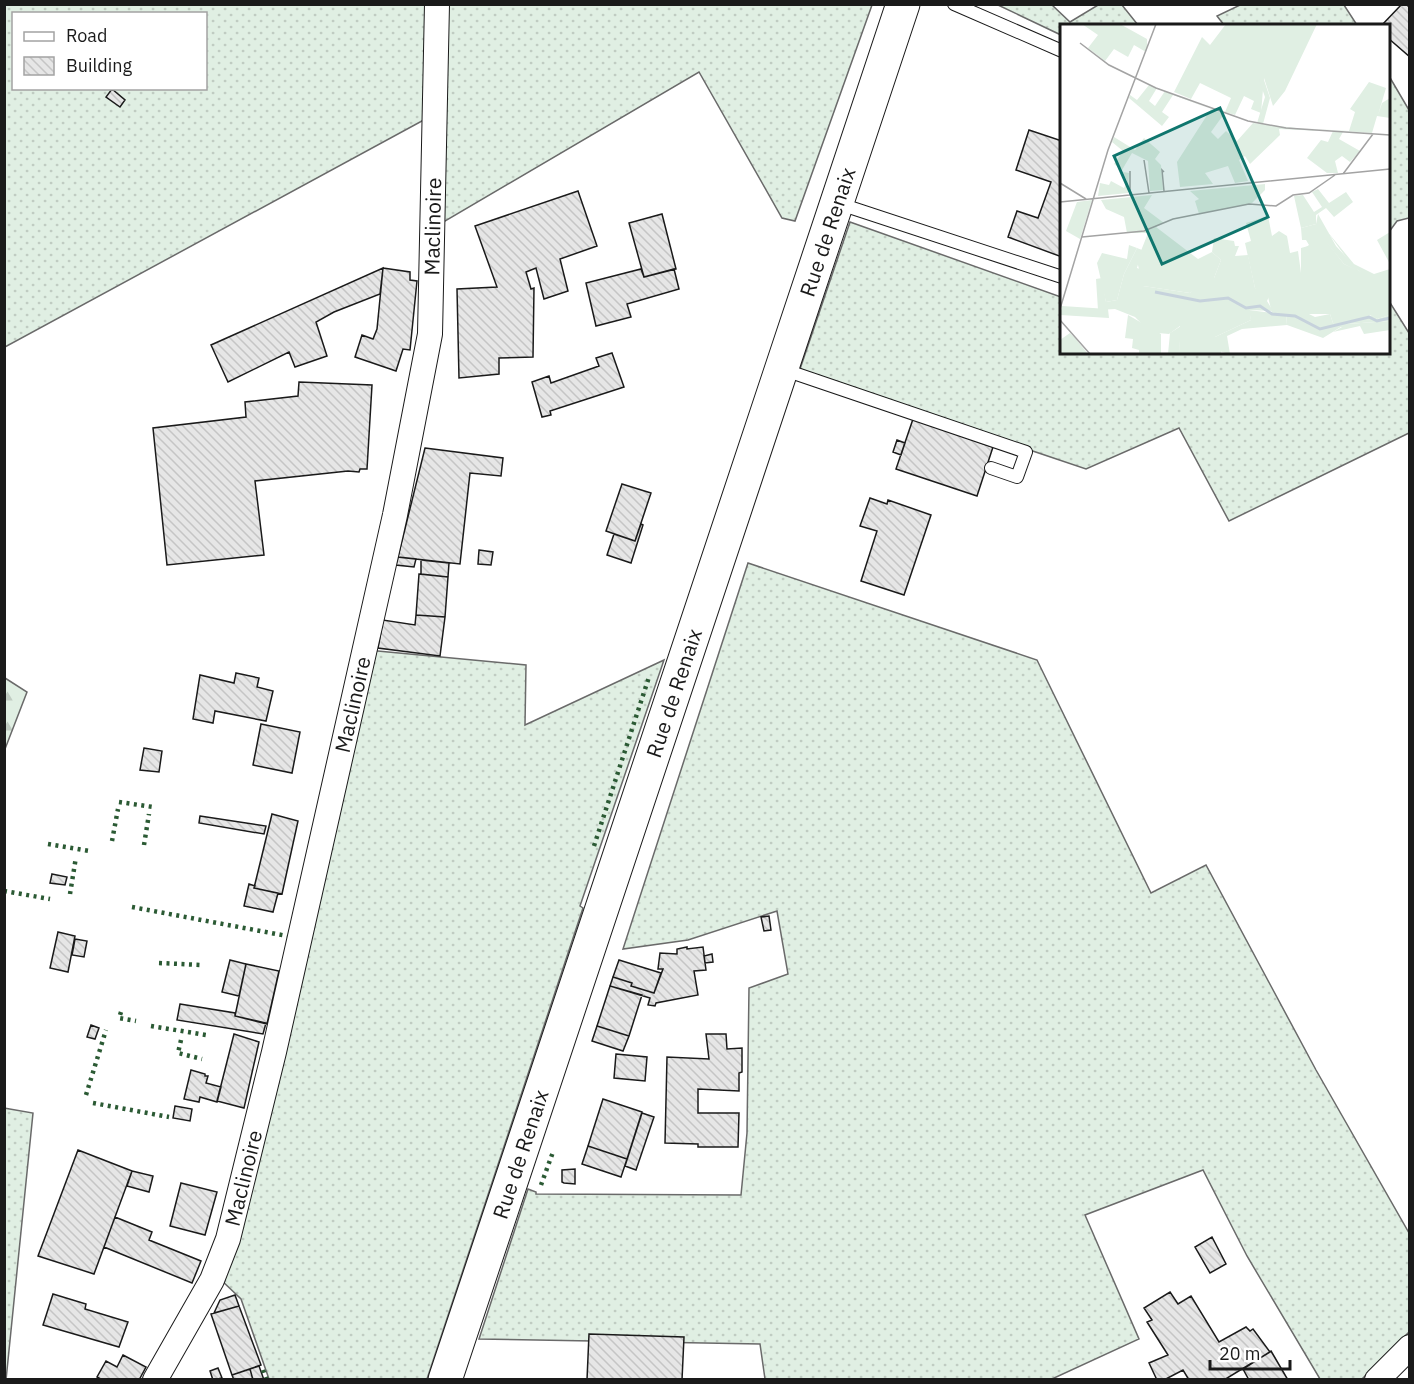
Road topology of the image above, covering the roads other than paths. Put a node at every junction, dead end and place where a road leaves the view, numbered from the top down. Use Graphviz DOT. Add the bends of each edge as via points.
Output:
graph roads {
  1 [pos="438,4"];
  2 [pos="903,4"];
  3 [pos="954,4"];
  4 [pos="1060,50"];
  5 [pos="836,202"];
  6 [pos="1060,276"];
  7 [pos="781,369"];
  8 [pos="991,468"];
  9 [pos="1410,1347"];
  10 [pos="155,1380"];
  11 [pos="445,1380"];
  12 [pos="1377,1380"];
  1 -- 10 [label="street, Maclinoire" via="430,334 395,515 228,1239 212,1280"];
  2 -- 5 [label="main road, Rue de Renaix"];
  3 -- 4 [label="lane"];
  5 -- 6 [label="lane"];
  5 -- 7 [label="main road, Rue de Renaix"];
  7 -- 8 [label="lane" via="1026,452 1017,477"];
  7 -- 11 [label="main road, Rue de Renaix"];
  9 -- 12 [label="street"];
}
